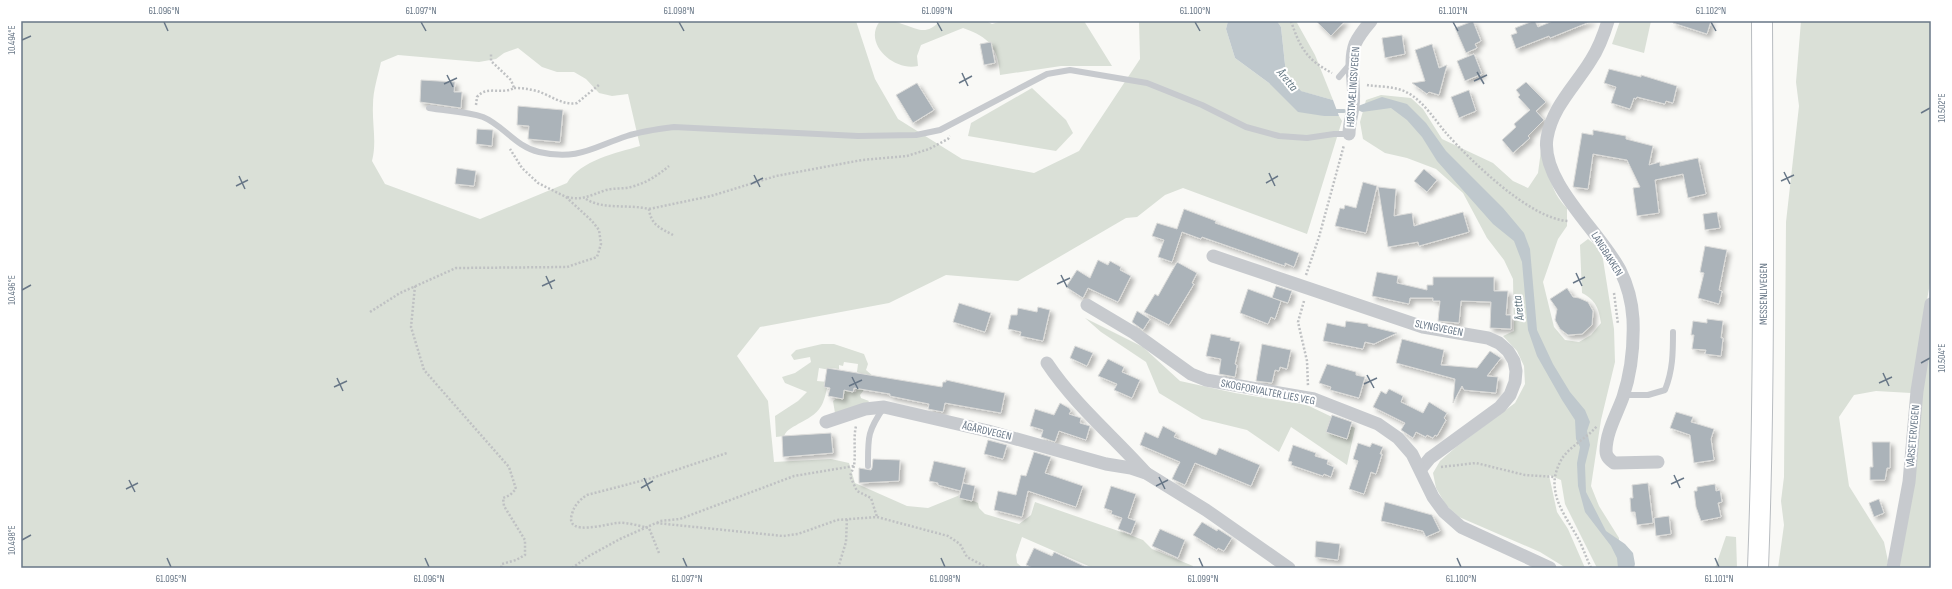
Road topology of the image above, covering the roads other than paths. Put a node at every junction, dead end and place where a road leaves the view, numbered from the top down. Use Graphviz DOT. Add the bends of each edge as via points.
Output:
graph roads {
  1 [pos="1371,21"];
  2 [pos="1608,21"];
  3 [pos="1762,21"];
  4 [pos="1353,60"];
  5 [pos="1339,77"];
  6 [pos="429,108"];
  7 [pos="1349,134"];
  8 [pos="1213,256"];
  9 [pos="1931,304"];
  10 [pos="1087,305"];
  11 [pos="1673,332"];
  12 [pos="1047,364"];
  13 [pos="1624,395"];
  14 [pos="884,408"];
  15 [pos="826,422"];
  16 [pos="1658,462"];
  17 [pos="868,466"];
  18 [pos="1421,469"];
  19 [pos="1146,473"];
  20 [pos="1289,568"];
  21 [pos="1550,568"];
  22 [pos="1758,568"];
  23 [pos="1894,568"];
  1 -- 4 [label="street, HØSTMÆLINGSVEGEN" via="1355,45"];
  2 -- 13 [label="street, LANGBAKKEN" via="1591,59 1553,117 1547,139 1553,174 1620,270 1631,297 1634,331"];
  3 -- 22 [label="main road, MESSENLIVEGEN" via="1764,305"];
  4 -- 5 [label="lane"];
  4 -- 7 [label="street, HØSTMÆLINGSVEGEN" via="1354,84"];
  6 -- 7 [label="lane" via="483,118 522,145 539,152 578,154 626,137 674,127 858,136 916,135 940,130 1047,74 1070,70 1147,83 1202,105 1246,127 1279,136 1307,138"];
  8 -- 18 [label="street, SLYNGVEGEN" via="1423,327 1488,338 1508,351 1516,371 1510,395 1500,407 1430,458"];
  9 -- 23 [label="street, VÅRSETERVEGEN"];
  10 -- 18 [label="street, SKOGFORVALTER LIES VEG" via="1134,333 1191,374 1206,380 1309,398 1378,424 1398,438"];
  11 -- 13 [label="lane" via="1674,357 1664,390 1648,395"];
  12 -- 19 [label="street, ÅGÅRDVEGEN" via="1090,416"];
  13 -- 16 [label="street, LANGBAKKEN" via="1611,429 1606,452 1608,459 1614,463"];
  14 -- 15 [label="street, ÅGÅRDVEGEN" via="865,409"];
  14 -- 17 [label="lane" via="868,437"];
  14 -- 19 [label="street, ÅGÅRDVEGEN" via="988,430"];
  18 -- 21 [label="street, SKOGFORVALTER LIES VEG" via="1433,497 1444,512 1461,527"];
  19 -- 20 [label="street, ÅGÅRDVEGEN" via="1225,521"];
}
